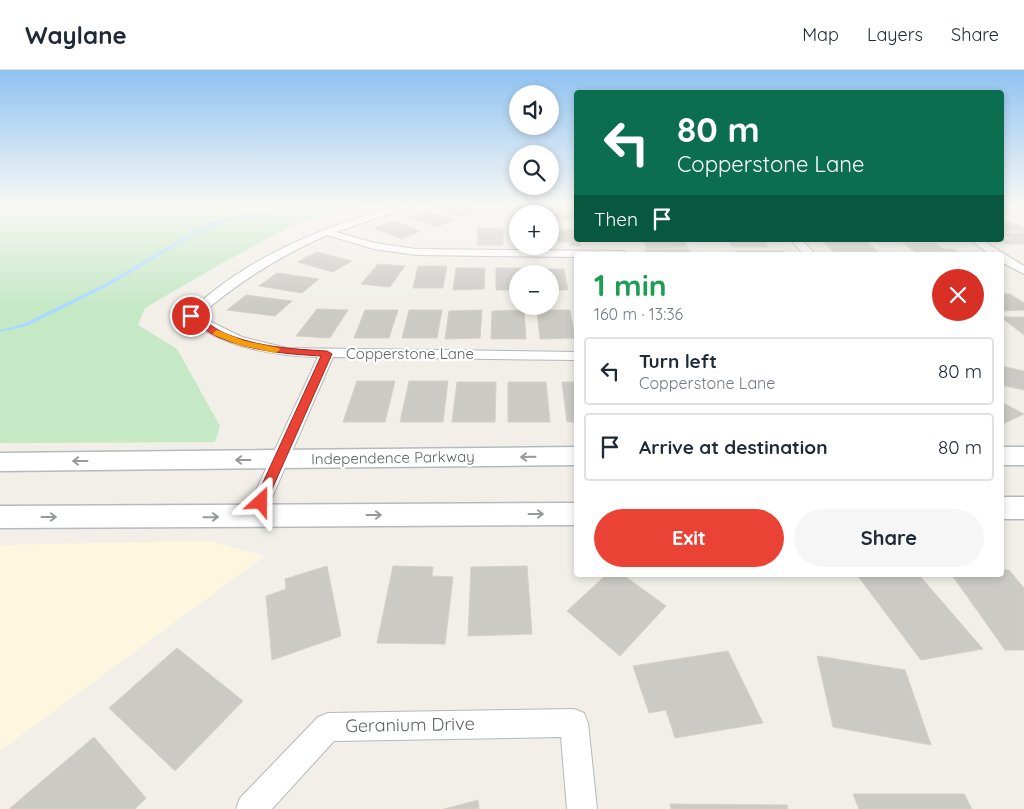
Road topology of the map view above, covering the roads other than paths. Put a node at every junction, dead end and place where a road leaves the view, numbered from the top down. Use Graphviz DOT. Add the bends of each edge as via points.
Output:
graph roads {
  1 [pos="312,238"];
  2 [pos="348,238"];
  3 [pos="798,242"];
  4 [pos="978,242"];
  5 [pos="807,252"];
  6 [pos="994,252"];
  7 [pos="574,254"];
  8 [pos="1004,258"];
  9 [pos="1024,271"];
  10 [pos="327,354"];
  11 [pos="574,356"];
  12 [pos="574,456"];
  13 [pos="1004,456"];
  14 [pos="1024,456"];
  15 [pos="280,460"];
  16 [pos="0,462"];
  17 [pos="1004,508"];
  18 [pos="1024,508"];
  19 [pos="574,514"];
  20 [pos="254,516"];
  21 [pos="0,517"];
  22 [pos="251,809"];
  23 [pos="582,809"];
  1 -- 10 [label="street, Copperstone Lane" via="248,272 191,316 219,334 256,347"];
  2 -- 7 [label="street" via="416,252"];
  3 -- 5 [label="street"];
  4 -- 6 [label="street"];
  8 -- 9 [label="street"];
  10 -- 11 [label="street, Copperstone Lane"];
  10 -- 15 [label="street"];
  12 -- 15 [label="main road, Independence Parkway, one-way"];
  13 -- 14 [label="main road"];
  15 -- 16 [label="main road, Independence Parkway, one-way"];
  15 -- 20 [label="street"];
  17 -- 18 [label="main road"];
  20 -- 19 [label="main road, one-way"];
  21 -- 20 [label="main road, one-way"];
  22 -- 23 [label="street, Geranium Drive" via="328,727 574,723"];
}
